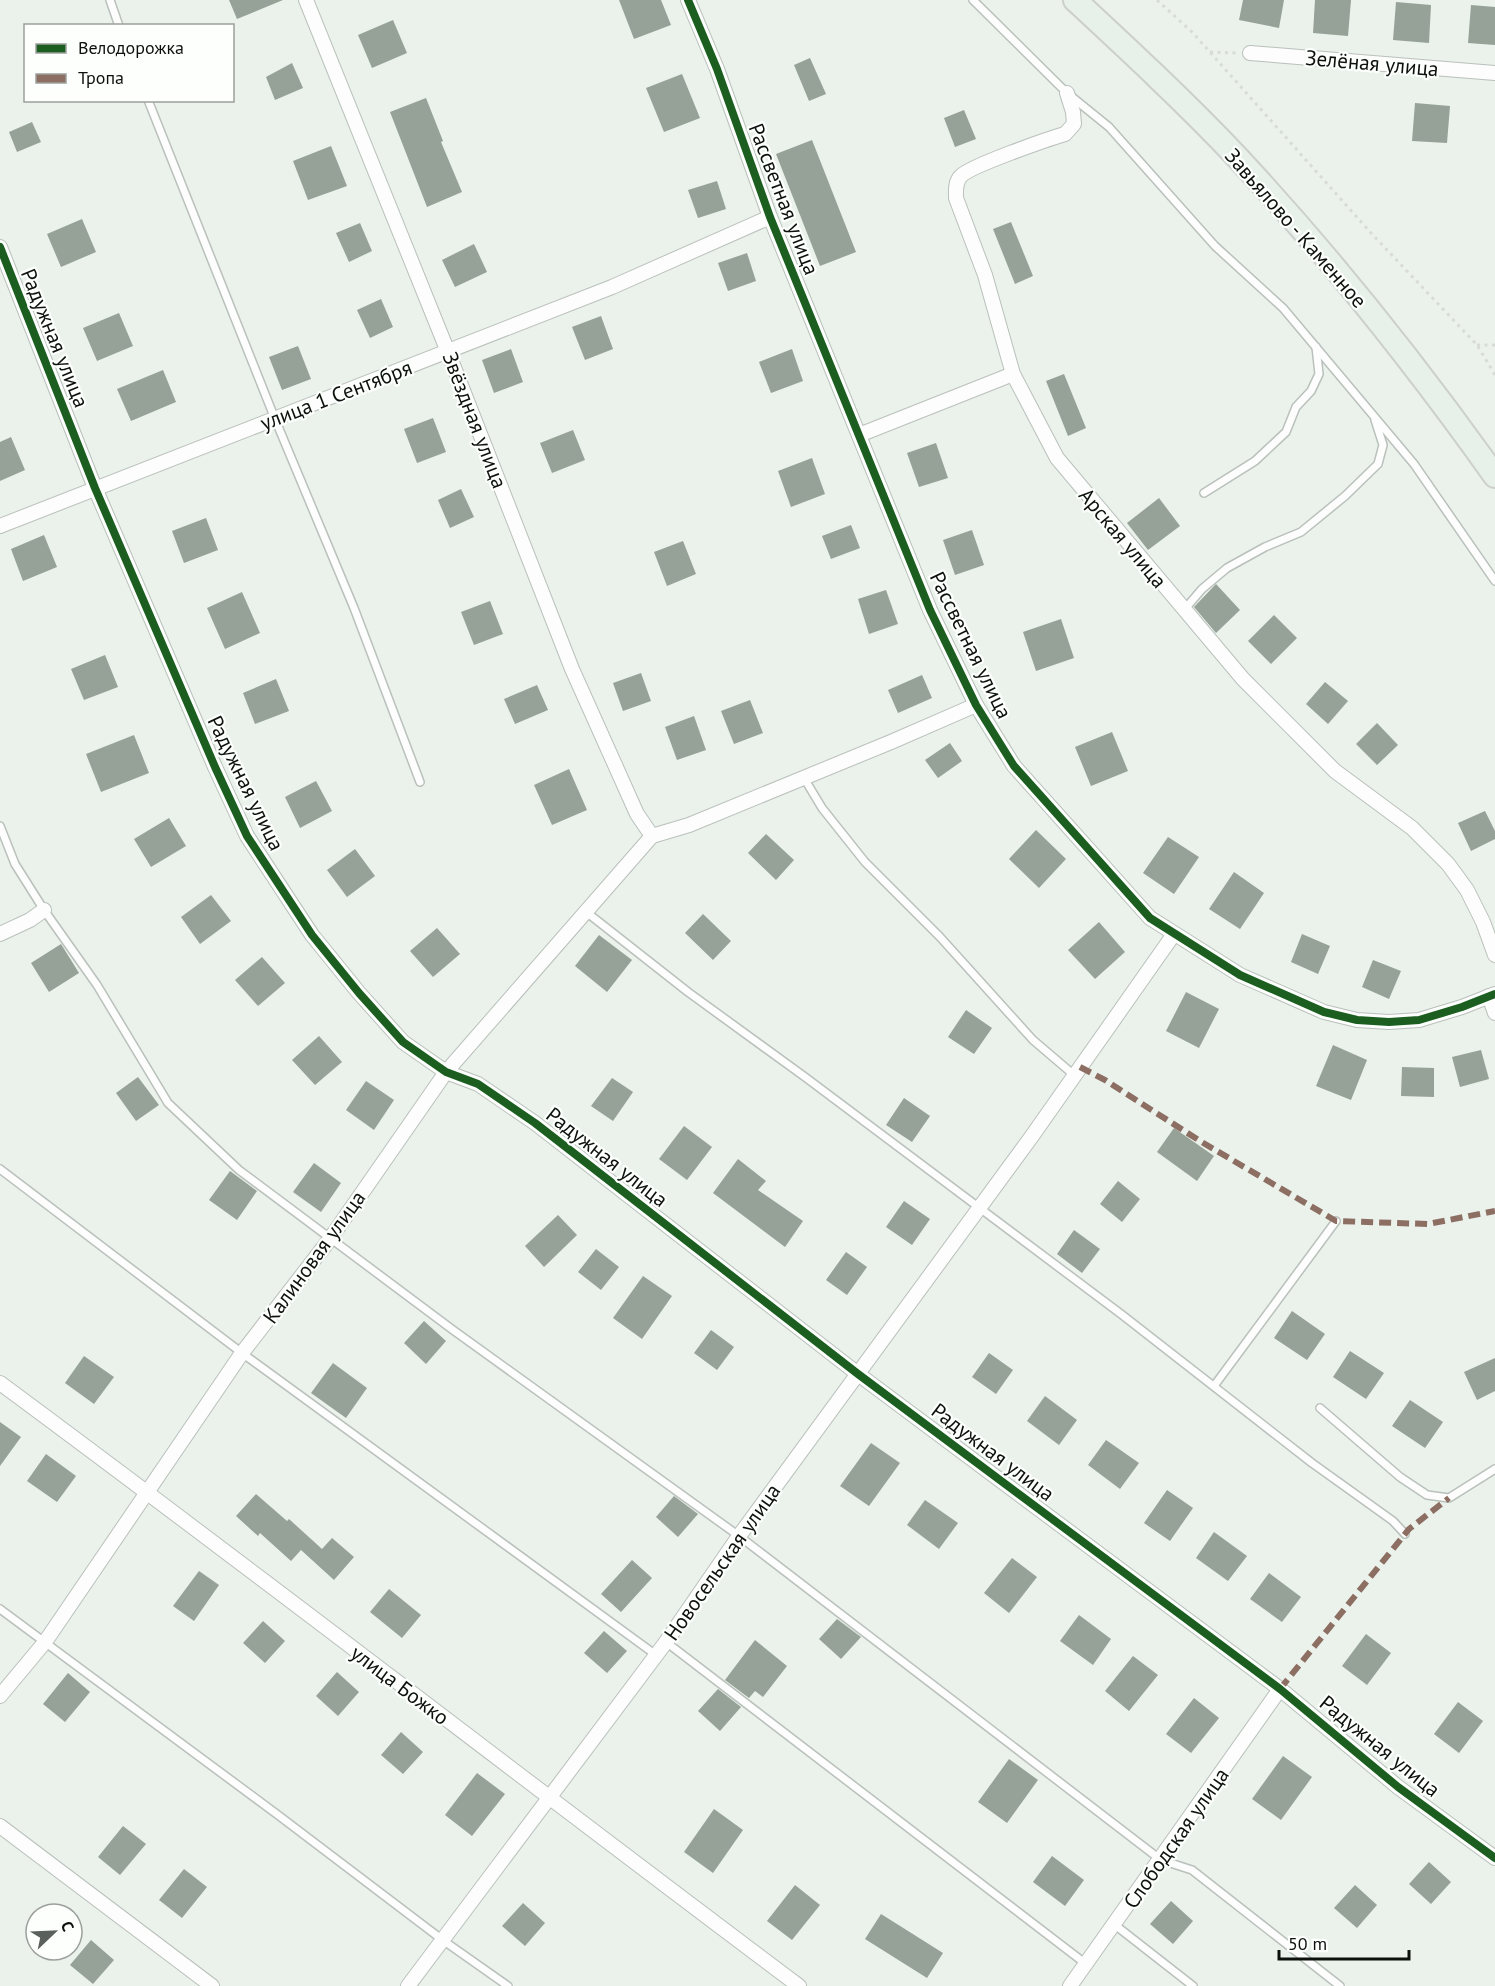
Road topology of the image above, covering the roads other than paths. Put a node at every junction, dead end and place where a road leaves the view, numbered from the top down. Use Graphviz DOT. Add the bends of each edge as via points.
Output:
graph roads {
  1 [pos="110,0"];
  2 [pos="306,0"];
  3 [pos="688,0"];
  4 [pos="973,0"];
  5 [pos="1075,0"];
  6 [pos="118,24"];
  7 [pos="1250,53"];
  8 [pos="1495,73"];
  9 [pos="1067,93"];
  10 [pos="149,102"];
  11 [pos="770,217"];
  12 [pos="0,246"];
  13 [pos="1316,347"];
  14 [pos="448,352"];
  15 [pos="1014,374"];
  16 [pos="1373,415"];
  17 [pos="275,419"];
  18 [pos="859,435"];
  19 [pos="1495,476"];
  20 [pos="95,488"];
  21 [pos="1204,493"];
  22 [pos="0,526"];
  23 [pos="1495,581"];
  24 [pos="1184,610"];
  25 [pos="976,705"];
  26 [pos="804,778"];
  27 [pos="420,782"];
  28 [pos="0,826"];
  29 [pos="652,836"];
  30 [pos="45,910"];
  31 [pos="585,911"];
  32 [pos="0,934"];
  33 [pos="1174,934"];
  34 [pos="1495,955"];
  35 [pos="1492,995"];
  36 [pos="1495,1013"];
  37 [pos="446,1072"];
  38 [pos="1074,1075"];
  39 [pos="0,1169"];
  40 [pos="979,1208"];
  41 [pos="1336,1221"];
  42 [pos="330,1239"];
  43 [pos="242,1353"];
  44 [pos="858,1374"];
  45 [pos="0,1383"];
  46 [pos="1214,1386"];
  47 [pos="1320,1408"];
  48 [pos="1495,1469"];
  49 [pos="148,1492"];
  50 [pos="1405,1534"];
  51 [pos="739,1536"];
  52 [pos="0,1609"];
  53 [pos="45,1642"];
  54 [pos="666,1642"];
  55 [pos="656,1655"];
  56 [pos="1280,1689"];
  57 [pos="0,1696"];
  58 [pos="549,1799"];
  59 [pos="0,1826"];
  60 [pos="1495,1858"];
  61 [pos="1161,1860"];
  62 [pos="1115,1925"];
  63 [pos="444,1941"];
  64 [pos="1086,1964"];
  65 [pos="212,1986"];
  66 [pos="408,1986"];
  67 [pos="508,1986"];
  68 [pos="799,1986"];
  69 [pos="1070,1986"];
  70 [pos="1193,1986"];
  71 [pos="1340,1986"];
  1 -- 6 [label="lane"];
  2 -- 14 [label="street, Звёздная улица"];
  3 -- 11 [label="street, Рассветная улица"];
  4 -- 9 [label="lane"];
  5 -- 19 [label="main road, Завьялово - Каменное" via="1237,158 1311,240"];
  7 -- 8 [label="street, Зелёная улица"];
  9 -- 13 [label="lane" via="1109,127 1215,246 1283,308"];
  9 -- 15 [label="street, Арская улица" via="1074,124 1065,134 978,167 962,175 956,185 956,198 985,275"];
  10 -- 17 [label="lane"];
  11 -- 14 [label="street, улица 1 Сентября" via="612,287"];
  11 -- 18 [label="street, Рассветная улица"];
  12 -- 20 [label="street, Радужная улица"];
  13 -- 16 [label="lane"];
  13 -- 21 [label="lane" via="1319,374 1311,391 1296,407 1286,432 1255,461"];
  14 -- 17 [label="street, улица 1 Сентября"];
  14 -- 29 [label="street, Звёздная улица" via="572,669 637,814"];
  15 -- 18 [label="street"];
  15 -- 24 [label="street, Арская улица" via="1057,459"];
  16 -- 23 [label="lane" via="1414,464"];
  16 -- 24 [label="lane" via="1383,445 1378,464 1301,532 1227,568"];
  17 -- 20 [label="street, улица 1 Сентября"];
  17 -- 27 [label="lane" via="354,608"];
  18 -- 25 [label="street, Рассветная улица" via="930,610"];
  20 -- 22 [label="street, улица 1 Сентября"];
  20 -- 37 [label="street, Радужная улица" via="247,836 312,935 359,993 403,1042"];
  24 -- 34 [label="street, Арская улица" via="1243,680 1335,771 1412,828 1448,864 1467,890"];
  25 -- 26 [label="street"];
  25 -- 33 [label="street, Рассветная улица" via="1014,766 1150,918"];
  26 -- 29 [label="street"];
  26 -- 38 [label="lane" via="822,808 865,862 940,937 1033,1040"];
  28 -- 30 [label="lane" via="15,864"];
  29 -- 31 [label="street, Калиновая улица"];
  30 -- 32 [label="street"];
  30 -- 42 [label="lane" via="97,985 168,1103 239,1170"];
  31 -- 37 [label="street, Калиновая улица"];
  31 -- 40 [label="lane"];
  33 -- 35 [label="street, Рассветная улица" via="1240,975 1324,1012 1357,1020 1419,1020"];
  33 -- 38 [label="street, Новосельская улица"];
  35 -- 36 [label="street"];
  37 -- 42 [label="street, Калиновая улица"];
  37 -- 44 [label="street, Радужная улица" via="478,1084 535,1123"];
  38 -- 40 [label="street, Новосельская улица"];
  39 -- 43 [label="lane"];
  40 -- 44 [label="street, Новосельская улица"];
  40 -- 46 [label="lane"];
  41 -- 46 [label="lane"];
  42 -- 43 [label="street, Калиновая улица"];
  42 -- 51 [label="lane"];
  43 -- 49 [label="street, Калиновая улица"];
  43 -- 55 [label="lane"];
  44 -- 51 [label="street, Новосельская улица"];
  44 -- 56 [label="street, Радужная улица"];
  45 -- 49 [label="street, улица Божко"];
  46 -- 50 [label="lane"];
  47 -- 48 [label="lane" via="1400,1477 1427,1495 1449,1498"];
  49 -- 53 [label="street, Калиновая улица"];
  49 -- 58 [label="street, улица Божко"];
  51 -- 54 [label="street, Новосельская улица"];
  51 -- 61 [label="lane"];
  52 -- 53 [label="lane"];
  53 -- 57 [label="street, Калиновая улица"];
  53 -- 63 [label="lane"];
  54 -- 55 [label="street, Новосельская улица"];
  54 -- 64 [label="lane"];
  55 -- 58 [label="street, Новосельская улица"];
  56 -- 60 [label="street, Радужная улица" via="1398,1786"];
  56 -- 61 [label="street, Слободская улица"];
  58 -- 63 [label="street, Новосельская улица"];
  58 -- 68 [label="street, улица Божко"];
  59 -- 65 [label="street"];
  61 -- 62 [label="street, Слободская улица"];
  61 -- 71 [label="lane" via="1192,1870"];
  62 -- 64 [label="street, Слободская улица"];
  62 -- 70 [label="lane"];
  63 -- 66 [label="street, Новосельская улица"];
  63 -- 67 [label="lane"];
  64 -- 69 [label="street, Слободская улица"];
}
